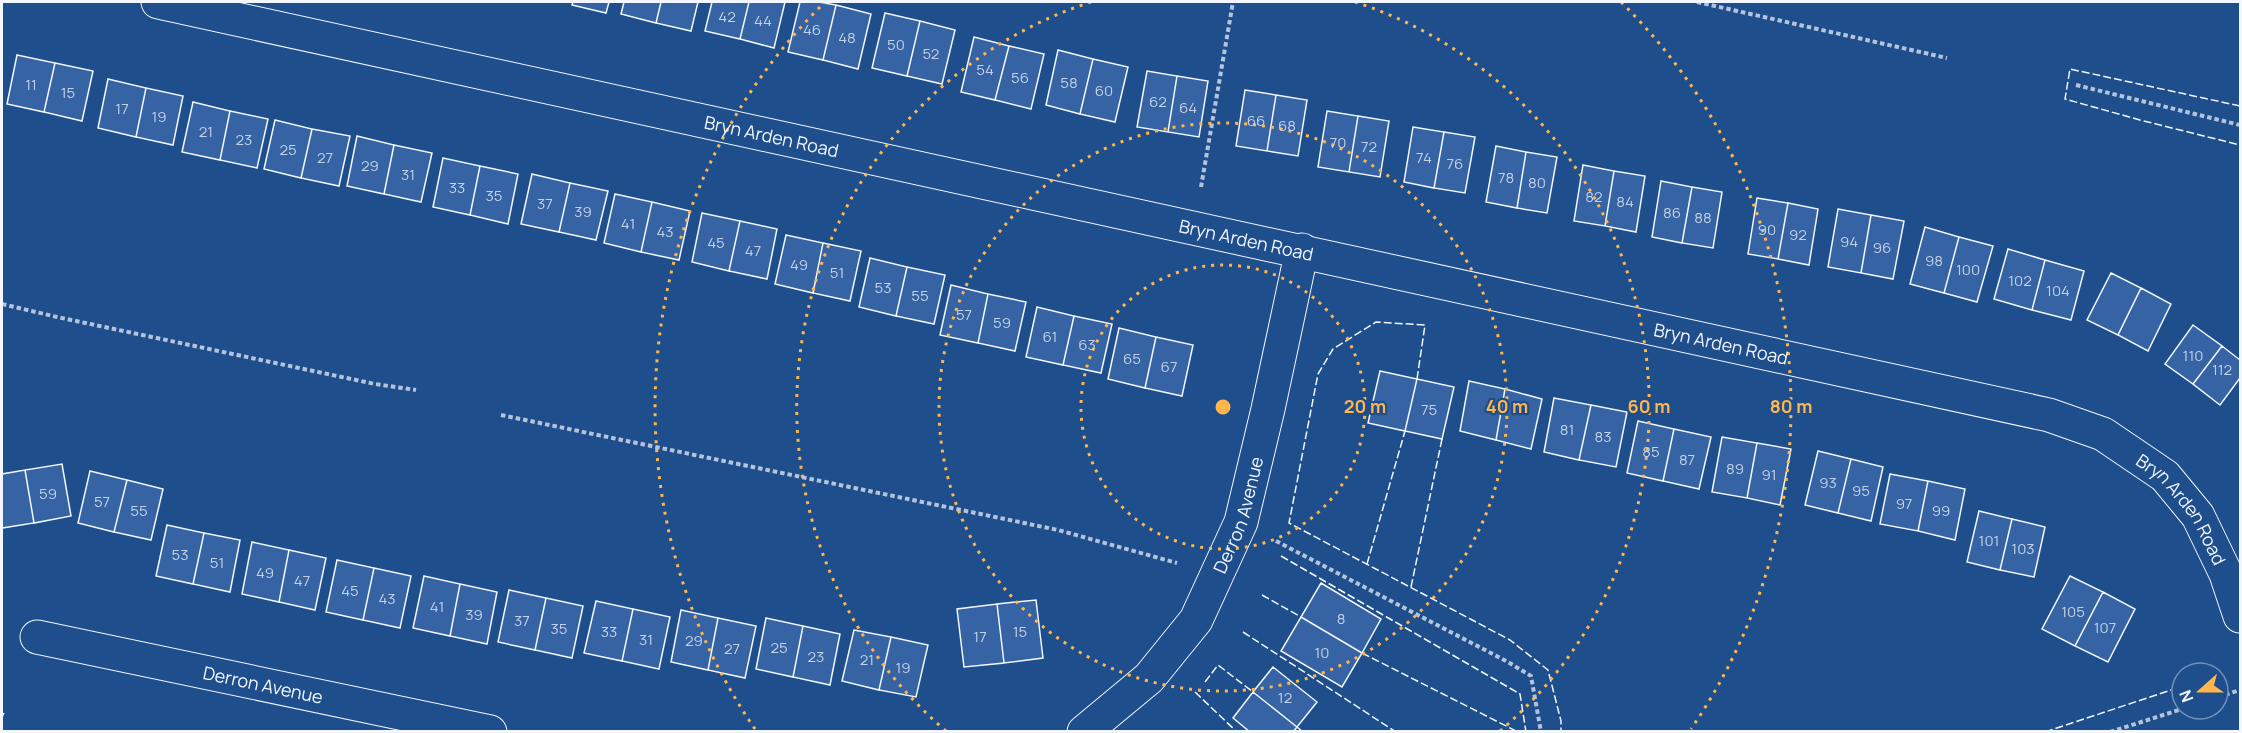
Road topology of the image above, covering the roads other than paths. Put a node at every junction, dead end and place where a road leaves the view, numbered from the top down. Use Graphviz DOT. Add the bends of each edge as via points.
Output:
graph roads {
  1 [pos="158,2"];
  2 [pos="1302,250"];
  3 [pos="2241,616"];
  4 [pos="37,637"];
  5 [pos="490,732"];
  6 [pos="1084,732"];
  1 -- 2 [label="street, Bryn Arden Road"];
  2 -- 3 [label="street, Bryn Arden Road" via="2049,415 2103,434 2165,476 2198,516"];
  2 -- 6 [label="street, Derron Avenue" via="1241,522 1196,620 1149,678"];
  4 -- 5 [label="street, Derron Avenue"];
}
